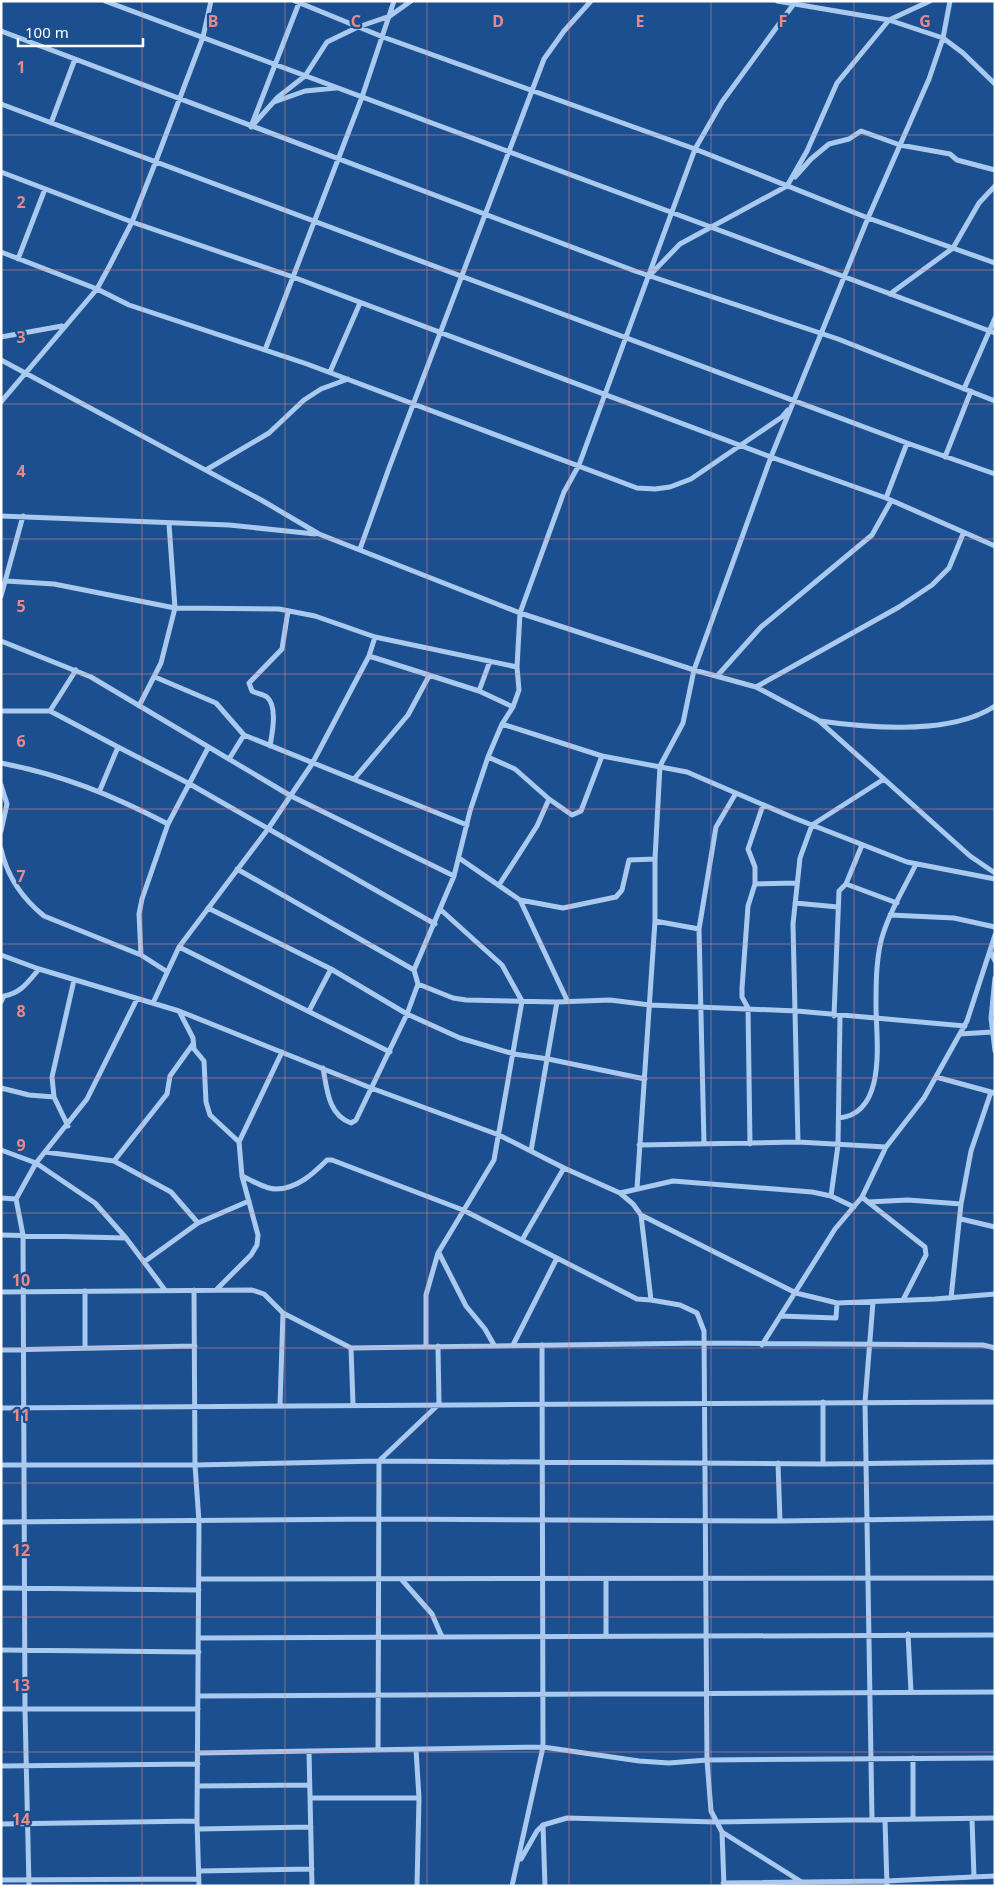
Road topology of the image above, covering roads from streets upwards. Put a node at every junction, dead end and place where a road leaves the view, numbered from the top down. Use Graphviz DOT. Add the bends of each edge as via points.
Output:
graph roads {
  1 [pos="105,1"];
  2 [pos="211,1"];
  3 [pos="394,1"];
  4 [pos="411,1"];
  5 [pos="591,1"];
  6 [pos="777,1"];
  7 [pos="930,1"];
  8 [pos="950,1"];
  9 [pos="297,2"];
  10 [pos="793,5"];
  11 [pos="390,16"];
  12 [pos="889,20"];
  13 [pos="358,27"];
  14 [pos="1,31"];
  15 [pos="203,37"];
  16 [pos="382,37"];
  17 [pos="943,38"];
  18 [pos="75,59"];
  19 [pos="274,64"];
  20 [pos="305,76"];
  21 [pos="995,84"];
  22 [pos="337,88"];
  23 [pos="531,90"];
  24 [pos="362,97"];
  25 [pos="179,100"];
  26 [pos="273,102"];
  27 [pos="1,104"];
  28 [pos="52,122"];
  29 [pos="251,127"];
  30 [pos="900,145"];
  31 [pos="695,149"];
  32 [pos="508,152"];
  33 [pos="338,160"];
  34 [pos="156,161"];
  35 [pos="995,170"];
  36 [pos="1,172"];
  37 [pos="787,186"];
  38 [pos="995,186"];
  39 [pos="45,189"];
  40 [pos="672,213"];
  41 [pos="485,214"];
  42 [pos="868,218"];
  43 [pos="315,221"];
  44 [pos="132,222"];
  45 [pos="712,228"];
  46 [pos="953,248"];
  47 [pos="1,252"];
  48 [pos="18,259"];
  49 [pos="995,263"];
  50 [pos="461,276"];
  51 [pos="649,276"];
  52 [pos="844,277"];
  53 [pos="293,278"];
  54 [pos="97,289"];
  55 [pos="890,294"];
  56 [pos="360,303"];
  57 [pos="995,318"];
  58 [pos="63,326"];
  59 [pos="992,332"];
  60 [pos="440,333"];
  61 [pos="821,334"];
  62 [pos="1,337"];
  63 [pos="626,337"];
  64 [pos="265,350"];
  65 [pos="1,360"];
  66 [pos="330,372"];
  67 [pos="26,373"];
  68 [pos="348,379"];
  69 [pos="964,389"];
  70 [pos="971,392"];
  71 [pos="605,395"];
  72 [pos="995,401"];
  73 [pos="1,402"];
  74 [pos="413,403"];
  75 [pos="793,403"];
  76 [pos="907,443"];
  77 [pos="741,445"];
  78 [pos="771,457"];
  79 [pos="945,457"];
  80 [pos="579,465"];
  81 [pos="206,470"];
  82 [pos="995,474"];
  83 [pos="888,500"];
  84 [pos="1,516"];
  85 [pos="23,516"];
  86 [pos="169,524"];
  87 [pos="319,534"];
  88 [pos="963,534"];
  89 [pos="995,546"];
  90 [pos="360,549"];
  91 [pos="6,581"];
  92 [pos="1,596"];
  93 [pos="175,608"];
  94 [pos="288,611"];
  95 [pos="520,614"];
  96 [pos="375,637"];
  97 [pos="1,641"];
  98 [pos="369,656"];
  99 [pos="490,661"];
  100 [pos="517,667"];
  101 [pos="76,670"];
  102 [pos="694,670"];
  103 [pos="718,675"];
  104 [pos="429,676"];
  105 [pos="155,677"];
  106 [pos="756,687"];
  107 [pos="479,691"];
  108 [pos="138,706"];
  109 [pos="995,706"];
  110 [pos="513,707"];
  111 [pos="1,711"];
  112 [pos="50,712"];
  113 [pos="818,720"];
  114 [pos="502,724"];
  115 [pos="244,735"];
  116 [pos="270,746"];
  117 [pos="118,747"];
  118 [pos="208,748"];
  119 [pos="602,756"];
  120 [pos="488,757"];
  121 [pos="229,759"];
  122 [pos="1,763"];
  123 [pos="312,764"];
  124 [pos="660,766"];
  125 [pos="354,779"];
  126 [pos="884,779"];
  127 [pos="188,783"];
  128 [pos="1,785"];
  129 [pos="100,790"];
  130 [pos="736,793"];
  131 [pos="291,796"];
  132 [pos="549,798"];
  133 [pos="763,805"];
  134 [pos="168,824"];
  135 [pos="467,825"];
  136 [pos="812,825"];
  137 [pos="268,829"];
  138 [pos="1,831"];
  139 [pos="862,845"];
  140 [pos="1,849"];
  141 [pos="459,858"];
  142 [pos="655,859"];
  143 [pos="916,864"];
  144 [pos="237,869"];
  145 [pos="995,872"];
  146 [pos="454,876"];
  147 [pos="995,879"];
  148 [pos="797,883"];
  149 [pos="754,884"];
  150 [pos="846,884"];
  151 [pos="499,885"];
  152 [pos="520,900"];
  153 [pos="795,903"];
  154 [pos="897,903"];
  155 [pos="838,907"];
  156 [pos="208,908"];
  157 [pos="442,910"];
  158 [pos="890,915"];
  159 [pos="655,921"];
  160 [pos="435,924"];
  161 [pos="995,927"];
  162 [pos="699,929"];
  163 [pos="995,934"];
  164 [pos="179,948"];
  165 [pos="990,950"];
  166 [pos="1,955"];
  167 [pos="141,955"];
  168 [pos="995,961"];
  169 [pos="39,969"];
  170 [pos="331,969"];
  171 [pos="414,970"];
  172 [pos="166,971"];
  173 [pos="995,978"];
  174 [pos="74,980"];
  175 [pos="418,984"];
  176 [pos="3,996"];
  177 [pos="136,999"];
  178 [pos="567,1000"];
  179 [pos="522,1001"];
  180 [pos="1,1002"];
  181 [pos="557,1002"];
  182 [pos="153,1003"];
  183 [pos="650,1005"];
  184 [pos="700,1007"];
  185 [pos="748,1008"];
  186 [pos="179,1011"];
  187 [pos="309,1011"];
  188 [pos="797,1011"];
  189 [pos="407,1014"];
  190 [pos="837,1016"];
  191 [pos="877,1019"];
  192 [pos="965,1026"];
  193 [pos="992,1032"];
  194 [pos="960,1034"];
  195 [pos="193,1044"];
  196 [pos="995,1051"];
  197 [pos="282,1052"];
  198 [pos="390,1052"];
  199 [pos="514,1054"];
  200 [pos="548,1058"];
  201 [pos="323,1068"];
  202 [pos="936,1078"];
  203 [pos="645,1079"];
  204 [pos="1,1088"];
  205 [pos="372,1088"];
  206 [pos="993,1093"];
  207 [pos="54,1097"];
  208 [pos="839,1118"];
  209 [pos="68,1126"];
  210 [pos="499,1135"];
  211 [pos="238,1142"];
  212 [pos="798,1142"];
  213 [pos="704,1143"];
  214 [pos="750,1144"];
  215 [pos="640,1145"];
  216 [pos="838,1145"];
  217 [pos="886,1147"];
  218 [pos="1,1150"];
  219 [pos="531,1151"];
  220 [pos="45,1152"];
  221 [pos="114,1161"];
  222 [pos="36,1163"];
  223 [pos="564,1168"];
  224 [pos="242,1176"];
  225 [pos="637,1188"];
  226 [pos="620,1193"];
  227 [pos="831,1196"];
  228 [pos="862,1197"];
  229 [pos="1,1198"];
  230 [pos="16,1199"];
  231 [pos="249,1201"];
  232 [pos="868,1202"];
  233 [pos="962,1204"];
  234 [pos="854,1206"];
  235 [pos="463,1210"];
  236 [pos="641,1214"];
  237 [pos="961,1219"];
  238 [pos="198,1223"];
  239 [pos="995,1227"];
  240 [pos="1,1235"];
  241 [pos="23,1235"];
  242 [pos="126,1238"];
  243 [pos="522,1240"];
  244 [pos="438,1253"];
  245 [pos="557,1258"];
  246 [pos="144,1262"];
  247 [pos="165,1290"];
  248 [pos="194,1290"];
  249 [pos="217,1290"];
  250 [pos="85,1291"];
  251 [pos="1,1292"];
  252 [pos="23,1292"];
  253 [pos="796,1293"];
  254 [pos="995,1294"];
  255 [pos="951,1298"];
  256 [pos="651,1300"];
  257 [pos="903,1300"];
  258 [pos="873,1302"];
  259 [pos="837,1303"];
  260 [pos="283,1313"];
  261 [pos="780,1316"];
  262 [pos="705,1343"];
  263 [pos="868,1343"];
  264 [pos="494,1345"];
  265 [pos="512,1345"];
  266 [pos="542,1345"];
  267 [pos="762,1345"];
  268 [pos="195,1346"];
  269 [pos="426,1346"];
  270 [pos="438,1346"];
  271 [pos="85,1348"];
  272 [pos="351,1348"];
  273 [pos="995,1348"];
  274 [pos="1,1350"];
  275 [pos="24,1350"];
  276 [pos="542,1402"];
  277 [pos="705,1402"];
  278 [pos="823,1402"];
  279 [pos="865,1402"];
  280 [pos="995,1402"];
  281 [pos="353,1404"];
  282 [pos="439,1404"];
  283 [pos="280,1405"];
  284 [pos="1,1408"];
  285 [pos="23,1408"];
  286 [pos="196,1408"];
  287 [pos="380,1462"];
  288 [pos="543,1462"];
  289 [pos="995,1462"];
  290 [pos="704,1463"];
  291 [pos="778,1463"];
  292 [pos="866,1463"];
  293 [pos="24,1464"];
  294 [pos="823,1464"];
  295 [pos="1,1465"];
  296 [pos="195,1465"];
  297 [pos="995,1518"];
  298 [pos="704,1519"];
  299 [pos="379,1520"];
  300 [pos="542,1520"];
  301 [pos="868,1520"];
  302 [pos="780,1521"];
  303 [pos="1,1522"];
  304 [pos="26,1522"];
  305 [pos="198,1522"];
  306 [pos="995,1578"];
  307 [pos="199,1579"];
  308 [pos="380,1579"];
  309 [pos="543,1579"];
  310 [pos="606,1579"];
  311 [pos="705,1579"];
  312 [pos="867,1579"];
  313 [pos="402,1580"];
  314 [pos="1,1588"];
  315 [pos="26,1588"];
  316 [pos="199,1590"];
  317 [pos="868,1634"];
  318 [pos="908,1634"];
  319 [pos="606,1635"];
  320 [pos="995,1635"];
  321 [pos="543,1636"];
  322 [pos="706,1636"];
  323 [pos="378,1637"];
  324 [pos="442,1637"];
  325 [pos="198,1638"];
  326 [pos="1,1650"];
  327 [pos="25,1650"];
  328 [pos="199,1652"];
  329 [pos="911,1692"];
  330 [pos="995,1692"];
  331 [pos="542,1693"];
  332 [pos="379,1694"];
  333 [pos="870,1694"];
  334 [pos="706,1695"];
  335 [pos="198,1696"];
  336 [pos="1,1708"];
  337 [pos="25,1709"];
  338 [pos="198,1709"];
  339 [pos="543,1747"];
  340 [pos="416,1749"];
  341 [pos="378,1750"];
  342 [pos="309,1751"];
  343 [pos="198,1753"];
  344 [pos="913,1758"];
  345 [pos="995,1758"];
  346 [pos="872,1759"];
  347 [pos="707,1760"];
  348 [pos="198,1764"];
  349 [pos="1,1766"];
  350 [pos="27,1766"];
  351 [pos="310,1785"];
  352 [pos="198,1786"];
  353 [pos="310,1798"];
  354 [pos="419,1798"];
  355 [pos="995,1818"];
  356 [pos="914,1819"];
  357 [pos="972,1819"];
  358 [pos="872,1820"];
  359 [pos="885,1820"];
  360 [pos="197,1821"];
  361 [pos="716,1822"];
  362 [pos="1,1824"];
  363 [pos="28,1824"];
  364 [pos="543,1825"];
  365 [pos="311,1827"];
  366 [pos="198,1829"];
  367 [pos="722,1832"];
  368 [pos="519,1864"];
  369 [pos="312,1869"];
  370 [pos="199,1871"];
  371 [pos="995,1876"];
  372 [pos="974,1877"];
  373 [pos="199,1879"];
  374 [pos="1,1880"];
  375 [pos="800,1882"];
  376 [pos="29,1883"];
  377 [pos="886,1883"];
  378 [pos="723,1884"];
  379 [pos="200,1886"];
  380 [pos="312,1886"];
  381 [pos="416,1886"];
  382 [pos="512,1886"];
  383 [pos="545,1886"];
  1 -- 15 [label="street"];
  2 -- 15 [label="street"];
  3 -- 11 [label="street"];
  4 -- 11 [label="street"];
  5 -- 23 [label="street" via="544,59"];
  6 -- 10 [label="street"];
  7 -- 12 [label="street"];
  8 -- 17 [label="street"];
  9 -- 13 [label="street"];
  9 -- 19 [label="street"];
  10 -- 12 [label="street"];
  10 -- 31 [label="street" via="722,102"];
  11 -- 13 [label="street"];
  11 -- 16 [label="street"];
  12 -- 17 [label="street"];
  12 -- 37 [label="street" via="837,83 807,151"];
  13 -- 16 [label="street"];
  13 -- 20 [label="street" via="326,42"];
  14 -- 18 [label="street"];
  15 -- 19 [label="street"];
  15 -- 25 [label="street"];
  16 -- 23 [label="street"];
  16 -- 24 [label="street"];
  17 -- 21 [label="street"];
  17 -- 30 [label="street"];
  18 -- 25 [label="street"];
  18 -- 28 [label="street"];
  19 -- 20 [label="street"];
  19 -- 29 [label="street"];
  20 -- 22 [label="street"];
  20 -- 26 [label="street"];
  22 -- 24 [label="street"];
  22 -- 26 [label="street" via="305,91"];
  23 -- 31 [label="street"];
  23 -- 32 [label="street"];
  24 -- 32 [label="street"];
  24 -- 33 [label="street"];
  25 -- 29 [label="street"];
  25 -- 34 [label="street"];
  26 -- 29 [label="street"];
  27 -- 28 [label="street"];
  28 -- 34 [label="street"];
  29 -- 33 [label="street"];
  30 -- 35 [label="street" via="937,150 950,154 956,160"];
  30 -- 37 [label="street" via="861,130 849,139 829,144"];
  30 -- 42 [label="street"];
  31 -- 37 [label="street"];
  31 -- 40 [label="street"];
  32 -- 40 [label="street"];
  32 -- 41 [label="street"];
  33 -- 41 [label="street"];
  33 -- 43 [label="street"];
  34 -- 43 [label="street"];
  34 -- 44 [label="street"];
  36 -- 39 [label="street"];
  37 -- 42 [label="street"];
  37 -- 45 [label="street"];
  38 -- 46 [label="street" via="979,203"];
  39 -- 44 [label="street"];
  39 -- 48 [label="street"];
  40 -- 45 [label="street"];
  40 -- 51 [label="street"];
  41 -- 50 [label="street"];
  41 -- 51 [label="street"];
  42 -- 46 [label="street"];
  42 -- 52 [label="street"];
  43 -- 50 [label="street"];
  43 -- 53 [label="street"];
  44 -- 53 [label="street"];
  44 -- 54 [label="street"];
  45 -- 51 [label="street" via="680,244"];
  45 -- 52 [label="street"];
  46 -- 49 [label="street"];
  46 -- 55 [label="street"];
  47 -- 48 [label="street"];
  48 -- 54 [label="street"];
  50 -- 60 [label="street"];
  50 -- 63 [label="street"];
  51 -- 61 [label="street"];
  51 -- 63 [label="street"];
  52 -- 55 [label="street"];
  52 -- 61 [label="street"];
  53 -- 56 [label="street"];
  53 -- 64 [label="street"];
  54 -- 58 [label="street"];
  54 -- 64 [label="street" via="129,304"];
  55 -- 59 [label="street"];
  56 -- 60 [label="street"];
  56 -- 66 [label="street"];
  57 -- 59 [label="street"];
  58 -- 62 [label="street"];
  58 -- 67 [label="street"];
  59 -- 69 [label="street"];
  60 -- 71 [label="street"];
  60 -- 74 [label="street"];
  61 -- 69 [label="street"];
  61 -- 75 [label="street"];
  63 -- 71 [label="street"];
  63 -- 75 [label="street"];
  64 -- 66 [label="street"];
  65 -- 67 [label="street"];
  66 -- 68 [label="street"];
  67 -- 73 [label="street"];
  67 -- 81 [label="street"];
  68 -- 74 [label="street"];
  68 -- 81 [label="street" via="321,389 304,400 269,433"];
  69 -- 70 [label="street"];
  70 -- 72 [label="street"];
  70 -- 79 [label="street"];
  71 -- 77 [label="street"];
  71 -- 80 [label="street"];
  74 -- 80 [label="street"];
  74 -- 90 [label="street"];
  75 -- 76 [label="street"];
  75 -- 77 [label="street" via="782,417"];
  75 -- 78 [label="street"];
  76 -- 79 [label="street"];
  76 -- 83 [label="street"];
  77 -- 78 [label="street"];
  77 -- 80 [label="street" via="691,479 654,490 638,488"];
  78 -- 83 [label="street"];
  78 -- 102 [label="street"];
  79 -- 82 [label="street"];
  80 -- 95 [label="street" via="564,492"];
  81 -- 87 [label="street"];
  83 -- 88 [label="street"];
  83 -- 103 [label="street" via="872,535 761,627"];
  84 -- 85 [label="street"];
  85 -- 86 [label="street"];
  85 -- 91 [label="street"];
  86 -- 87 [label="street" via="229,525"];
  86 -- 93 [label="street"];
  87 -- 90 [label="street"];
  88 -- 89 [label="street"];
  88 -- 106 [label="street" via="948,568 932,586"];
  90 -- 95 [label="street"];
  91 -- 92 [label="street"];
  91 -- 93 [label="street" via="54,584"];
  93 -- 94 [label="street"];
  93 -- 105 [label="street"];
  94 -- 96 [label="street" via="315,616"];
  94 -- 116 [label="street" via="282,649 249,682 252,692 270,701 274,720"];
  95 -- 100 [label="street"];
  95 -- 102 [label="street"];
  96 -- 98 [label="street"];
  96 -- 99 [label="street"];
  97 -- 101 [label="street"];
  98 -- 104 [label="street"];
  98 -- 123 [label="street"];
  99 -- 100 [label="street"];
  99 -- 107 [label="street"];
  100 -- 110 [label="street" via="519,690"];
  101 -- 108 [label="street"];
  101 -- 112 [label="street"];
  102 -- 103 [label="street"];
  102 -- 124 [label="street" via="683,723"];
  103 -- 106 [label="street"];
  104 -- 107 [label="street"];
  104 -- 125 [label="street" via="408,715"];
  105 -- 108 [label="street"];
  105 -- 115 [label="street" via="216,703"];
  106 -- 113 [label="street"];
  107 -- 110 [label="street"];
  108 -- 118 [label="street"];
  109 -- 113 [label="street" via="982,715 945,725 854,726"];
  110 -- 114 [label="street"];
  111 -- 112 [label="street"];
  112 -- 117 [label="street"];
  113 -- 126 [label="street"];
  114 -- 119 [label="street"];
  114 -- 120 [label="street"];
  115 -- 116 [label="street"];
  115 -- 121 [label="street"];
  116 -- 123 [label="street"];
  117 -- 127 [label="street"];
  117 -- 129 [label="street"];
  118 -- 121 [label="street"];
  118 -- 127 [label="street"];
  119 -- 124 [label="street"];
  119 -- 132 [label="street" via="581,811 572,815"];
  120 -- 132 [label="street" via="514,769"];
  120 -- 135 [label="street"];
  121 -- 131 [label="street"];
  122 -- 129 [label="street"];
  123 -- 125 [label="street"];
  123 -- 131 [label="street"];
  124 -- 130 [label="street" via="687,772"];
  124 -- 142 [label="street"];
  125 -- 135 [label="street"];
  126 -- 136 [label="street"];
  126 -- 145 [label="street" via="970,856"];
  127 -- 134 [label="street"];
  127 -- 137 [label="street"];
  128 -- 138 [label="street" via="7,804"];
  129 -- 134 [label="street"];
  130 -- 133 [label="street"];
  130 -- 162 [label="street" via="716,827"];
  131 -- 137 [label="street"];
  131 -- 146 [label="street"];
  132 -- 151 [label="street" via="537,826"];
  133 -- 136 [label="street"];
  133 -- 149 [label="street" via="748,849 756,867"];
  134 -- 167 [label="street" via="139,914"];
  135 -- 141 [label="street"];
  136 -- 139 [label="street"];
  136 -- 148 [label="street" via="800,858"];
  137 -- 144 [label="street"];
  137 -- 160 [label="street"];
  139 -- 143 [label="street"];
  139 -- 150 [label="street"];
  140 -- 167 [label="street" via="17,888 44,916"];
  141 -- 146 [label="street"];
  141 -- 151 [label="street"];
  142 -- 152 [label="street" via="629,860 622,890 616,897 563,908"];
  142 -- 159 [label="street"];
  143 -- 147 [label="street"];
  143 -- 154 [label="street"];
  144 -- 156 [label="street"];
  144 -- 171 [label="street"];
  146 -- 157 [label="street"];
  148 -- 149 [label="street"];
  148 -- 153 [label="street"];
  149 -- 185 [label="street" via="748,906 742,988 742,997"];
  150 -- 154 [label="street"];
  150 -- 155 [label="street" via="839,891"];
  151 -- 152 [label="street"];
  152 -- 178 [label="street"];
  153 -- 155 [label="street"];
  153 -- 188 [label="street"];
  154 -- 158 [label="street"];
  155 -- 190 [label="street"];
  156 -- 164 [label="street"];
  156 -- 170 [label="street"];
  157 -- 160 [label="street"];
  157 -- 179 [label="street" via="502,965"];
  158 -- 161 [label="street" via="954,918"];
  158 -- 191 [label="street" via="881,941 876,973"];
  159 -- 162 [label="street"];
  159 -- 183 [label="street"];
  160 -- 171 [label="street"];
  162 -- 184 [label="street"];
  163 -- 165 [label="street"];
  164 -- 172 [label="street"];
  164 -- 187 [label="street"];
  165 -- 168 [label="street"];
  165 -- 192 [label="street"];
  166 -- 169 [label="street"];
  167 -- 172 [label="street"];
  169 -- 174 [label="street"];
  169 -- 176 [label="street" via="21,990"];
  170 -- 187 [label="street"];
  170 -- 189 [label="street"];
  171 -- 175 [label="street"];
  172 -- 182 [label="street"];
  173 -- 193 [label="street"];
  174 -- 177 [label="street"];
  174 -- 207 [label="street" via="52,1077"];
  175 -- 179 [label="street" via="453,998"];
  175 -- 189 [label="street"];
  176 -- 180 [label="street"];
  177 -- 182 [label="street"];
  177 -- 209 [label="street" via="87,1099"];
  178 -- 181 [label="street"];
  178 -- 183 [label="street" via="610,1000"];
  179 -- 181 [label="street"];
  179 -- 199 [label="street"];
  181 -- 200 [label="street"];
  182 -- 186 [label="street"];
  183 -- 184 [label="street"];
  183 -- 203 [label="street"];
  184 -- 185 [label="street"];
  184 -- 213 [label="street"];
  185 -- 188 [label="street"];
  185 -- 214 [label="street"];
  186 -- 195 [label="street"];
  186 -- 197 [label="street"];
  187 -- 198 [label="street"];
  188 -- 190 [label="street"];
  188 -- 212 [label="street"];
  189 -- 198 [label="street"];
  189 -- 199 [label="street" via="460,1038"];
  190 -- 191 [label="street"];
  190 -- 208 [label="street"];
  191 -- 192 [label="street"];
  191 -- 208 [label="street" via="878,1062 867,1098 859,1110"];
  192 -- 194 [label="street"];
  193 -- 194 [label="street"];
  193 -- 196 [label="street"];
  194 -- 202 [label="street"];
  195 -- 211 [label="street" via="204,1061 206,1102 210,1115"];
  195 -- 221 [label="street" via="170,1076 167,1094"];
  197 -- 201 [label="street"];
  197 -- 211 [label="street"];
  198 -- 205 [label="street"];
  199 -- 200 [label="street"];
  199 -- 210 [label="street"];
  200 -- 203 [label="street"];
  200 -- 219 [label="street"];
  201 -- 205 [label="street"];
  201 -- 205 [label="street" via="331,1106 344,1121 351,1123 356,1120"];
  202 -- 206 [label="street"];
  202 -- 217 [label="street"];
  203 -- 215 [label="street"];
  204 -- 207 [label="street"];
  205 -- 210 [label="street"];
  206 -- 233 [label="street" via="971,1150"];
  207 -- 209 [label="street"];
  208 -- 216 [label="street"];
  209 -- 220 [label="street"];
  210 -- 219 [label="street"];
  210 -- 235 [label="street" via="494,1160"];
  211 -- 224 [label="street"];
  212 -- 214 [label="street"];
  212 -- 216 [label="street"];
  213 -- 214 [label="street"];
  213 -- 215 [label="street"];
  215 -- 225 [label="street"];
  216 -- 217 [label="street"];
  216 -- 227 [label="street"];
  217 -- 228 [label="street"];
  218 -- 222 [label="street"];
  219 -- 223 [label="street"];
  220 -- 221 [label="street"];
  220 -- 222 [label="street"];
  221 -- 238 [label="street" via="171,1192"];
  222 -- 230 [label="street"];
  222 -- 242 [label="street" via="95,1203"];
  223 -- 226 [label="street"];
  223 -- 243 [label="street"];
  224 -- 231 [label="street"];
  224 -- 235 [label="street" via="275,1189 310,1177 327,1160 332,1160"];
  225 -- 226 [label="street"];
  225 -- 227 [label="street" via="674,1181"];
  226 -- 236 [label="street"];
  227 -- 234 [label="street"];
  228 -- 232 [label="street"];
  228 -- 234 [label="street"];
  229 -- 230 [label="street"];
  230 -- 241 [label="street"];
  231 -- 238 [label="street"];
  231 -- 249 [label="street" via="258,1234 257,1245"];
  232 -- 233 [label="street" via="908,1200"];
  232 -- 257 [label="street" via="925,1247 926,1255"];
  233 -- 237 [label="street"];
  234 -- 253 [label="street" via="835,1229"];
  235 -- 243 [label="street"];
  235 -- 244 [label="street"];
  236 -- 253 [label="street"];
  236 -- 256 [label="street"];
  237 -- 239 [label="street"];
  237 -- 255 [label="street"];
  238 -- 246 [label="street"];
  240 -- 241 [label="street"];
  241 -- 242 [label="street"];
  241 -- 252 [label="street"];
  242 -- 246 [label="street"];
  243 -- 245 [label="street"];
  244 -- 264 [label="street" via="466,1306 485,1328"];
  244 -- 269 [label="street" via="426,1295"];
  245 -- 256 [label="street" via="637,1299"];
  245 -- 265 [label="street"];
  246 -- 247 [label="street"];
  247 -- 248 [label="street"];
  247 -- 250 [label="street"];
  248 -- 249 [label="street"];
  248 -- 268 [label="street"];
  249 -- 260 [label="street" via="252,1290 264,1294"];
  250 -- 252 [label="street"];
  250 -- 271 [label="street"];
  251 -- 252 [label="street"];
  252 -- 275 [label="street"];
  253 -- 259 [label="street"];
  253 -- 261 [label="street"];
  254 -- 255 [label="street"];
  255 -- 257 [label="street"];
  256 -- 262 [label="street" via="697,1313"];
  257 -- 258 [label="street"];
  258 -- 259 [label="street"];
  258 -- 263 [label="street"];
  259 -- 261 [label="street" via="836,1318"];
  260 -- 272 [label="street"];
  260 -- 283 [label="street"];
  261 -- 267 [label="street"];
  262 -- 266 [label="street"];
  262 -- 267 [label="street"];
  262 -- 277 [label="street"];
  263 -- 267 [label="street"];
  263 -- 273 [label="street" via="983,1345"];
  263 -- 279 [label="street"];
  264 -- 265 [label="street"];
  264 -- 270 [label="street"];
  265 -- 266 [label="street"];
  266 -- 276 [label="street"];
  268 -- 271 [label="street"];
  268 -- 286 [label="street"];
  269 -- 270 [label="street"];
  269 -- 272 [label="street"];
  270 -- 282 [label="street"];
  271 -- 275 [label="street"];
  272 -- 281 [label="street"];
  274 -- 275 [label="street"];
  275 -- 285 [label="street"];
  276 -- 277 [label="street"];
  276 -- 282 [label="street"];
  276 -- 288 [label="street"];
  277 -- 278 [label="street"];
  277 -- 290 [label="street"];
  278 -- 279 [label="street"];
  278 -- 294 [label="street"];
  279 -- 280 [label="street"];
  279 -- 292 [label="street"];
  281 -- 282 [label="street"];
  281 -- 283 [label="street"];
  282 -- 287 [label="street"];
  283 -- 286 [label="street"];
  284 -- 285 [label="street"];
  285 -- 286 [label="street"];
  285 -- 293 [label="street"];
  286 -- 296 [label="street"];
  287 -- 288 [label="street"];
  287 -- 296 [label="street"];
  287 -- 299 [label="street"];
  288 -- 290 [label="street"];
  288 -- 300 [label="street"];
  289 -- 292 [label="street"];
  290 -- 291 [label="street"];
  290 -- 298 [label="street"];
  291 -- 294 [label="street"];
  291 -- 302 [label="street"];
  292 -- 294 [label="street"];
  292 -- 301 [label="street"];
  293 -- 295 [label="street"];
  293 -- 296 [label="street"];
  293 -- 304 [label="street"];
  296 -- 305 [label="street"];
  297 -- 301 [label="street"];
  298 -- 300 [label="street"];
  298 -- 302 [label="street"];
  298 -- 311 [label="street"];
  299 -- 300 [label="street"];
  299 -- 305 [label="street"];
  299 -- 308 [label="street"];
  300 -- 309 [label="street"];
  301 -- 302 [label="street"];
  301 -- 312 [label="street"];
  303 -- 304 [label="street"];
  304 -- 305 [label="street"];
  304 -- 315 [label="street"];
  305 -- 307 [label="street"];
  306 -- 312 [label="street"];
  307 -- 308 [label="street"];
  307 -- 316 [label="street"];
  308 -- 313 [label="street"];
  308 -- 323 [label="street"];
  309 -- 310 [label="street"];
  309 -- 313 [label="street"];
  309 -- 321 [label="street"];
  310 -- 311 [label="street"];
  310 -- 319 [label="street"];
  311 -- 312 [label="street"];
  311 -- 322 [label="street"];
  312 -- 317 [label="street"];
  313 -- 324 [label="street" via="432,1614"];
  314 -- 315 [label="street"];
  315 -- 316 [label="street"];
  315 -- 327 [label="street"];
  316 -- 325 [label="street"];
  317 -- 318 [label="street"];
  317 -- 322 [label="street"];
  317 -- 333 [label="street"];
  318 -- 320 [label="street"];
  318 -- 329 [label="street"];
  319 -- 321 [label="street"];
  319 -- 322 [label="street"];
  321 -- 324 [label="street"];
  321 -- 331 [label="street"];
  322 -- 334 [label="street"];
  323 -- 324 [label="street"];
  323 -- 325 [label="street"];
  323 -- 332 [label="street"];
  325 -- 328 [label="street"];
  326 -- 327 [label="street"];
  327 -- 328 [label="street"];
  327 -- 337 [label="street"];
  328 -- 335 [label="street"];
  329 -- 330 [label="street"];
  329 -- 333 [label="street"];
  331 -- 332 [label="street"];
  331 -- 334 [label="street"];
  331 -- 339 [label="street"];
  332 -- 335 [label="street"];
  332 -- 341 [label="street"];
  333 -- 334 [label="street"];
  333 -- 346 [label="street"];
  334 -- 347 [label="street"];
  335 -- 338 [label="street"];
  336 -- 337 [label="street"];
  337 -- 338 [label="street"];
  337 -- 350 [label="street"];
  338 -- 343 [label="street"];
  339 -- 340 [label="street"];
  339 -- 347 [label="street" via="640,1761"];
  339 -- 368 [label="street"];
  340 -- 341 [label="street"];
  340 -- 354 [label="street"];
  341 -- 342 [label="street"];
  342 -- 343 [label="street"];
  342 -- 351 [label="street"];
  343 -- 348 [label="street"];
  344 -- 345 [label="street"];
  344 -- 346 [label="street"];
  344 -- 356 [label="street"];
  346 -- 347 [label="street"];
  346 -- 358 [label="street"];
  347 -- 361 [label="street" via="709,1798"];
  348 -- 350 [label="street"];
  348 -- 352 [label="street"];
  349 -- 350 [label="street"];
  350 -- 363 [label="street"];
  351 -- 352 [label="street"];
  351 -- 353 [label="street"];
  352 -- 360 [label="street"];
  353 -- 354 [label="street"];
  353 -- 365 [label="street"];
  354 -- 381 [label="street"];
  355 -- 357 [label="street"];
  356 -- 357 [label="street"];
  356 -- 359 [label="street"];
  357 -- 372 [label="street"];
  358 -- 359 [label="street"];
  358 -- 361 [label="street"];
  359 -- 377 [label="street"];
  360 -- 363 [label="street"];
  360 -- 366 [label="street"];
  361 -- 364 [label="street" via="567,1818"];
  361 -- 367 [label="street"];
  362 -- 363 [label="street"];
  363 -- 376 [label="street"];
  364 -- 368 [label="street"];
  364 -- 383 [label="street"];
  365 -- 366 [label="street"];
  365 -- 369 [label="street"];
  366 -- 370 [label="street"];
  367 -- 375 [label="street"];
  367 -- 378 [label="street"];
  368 -- 382 [label="street"];
  369 -- 370 [label="street"];
  369 -- 380 [label="street"];
  370 -- 373 [label="street"];
  371 -- 372 [label="street"];
  372 -- 377 [label="street"];
  373 -- 376 [label="street"];
  373 -- 379 [label="street"];
  374 -- 376 [label="street"];
  375 -- 377 [label="street"];
  375 -- 378 [label="street"];
}
